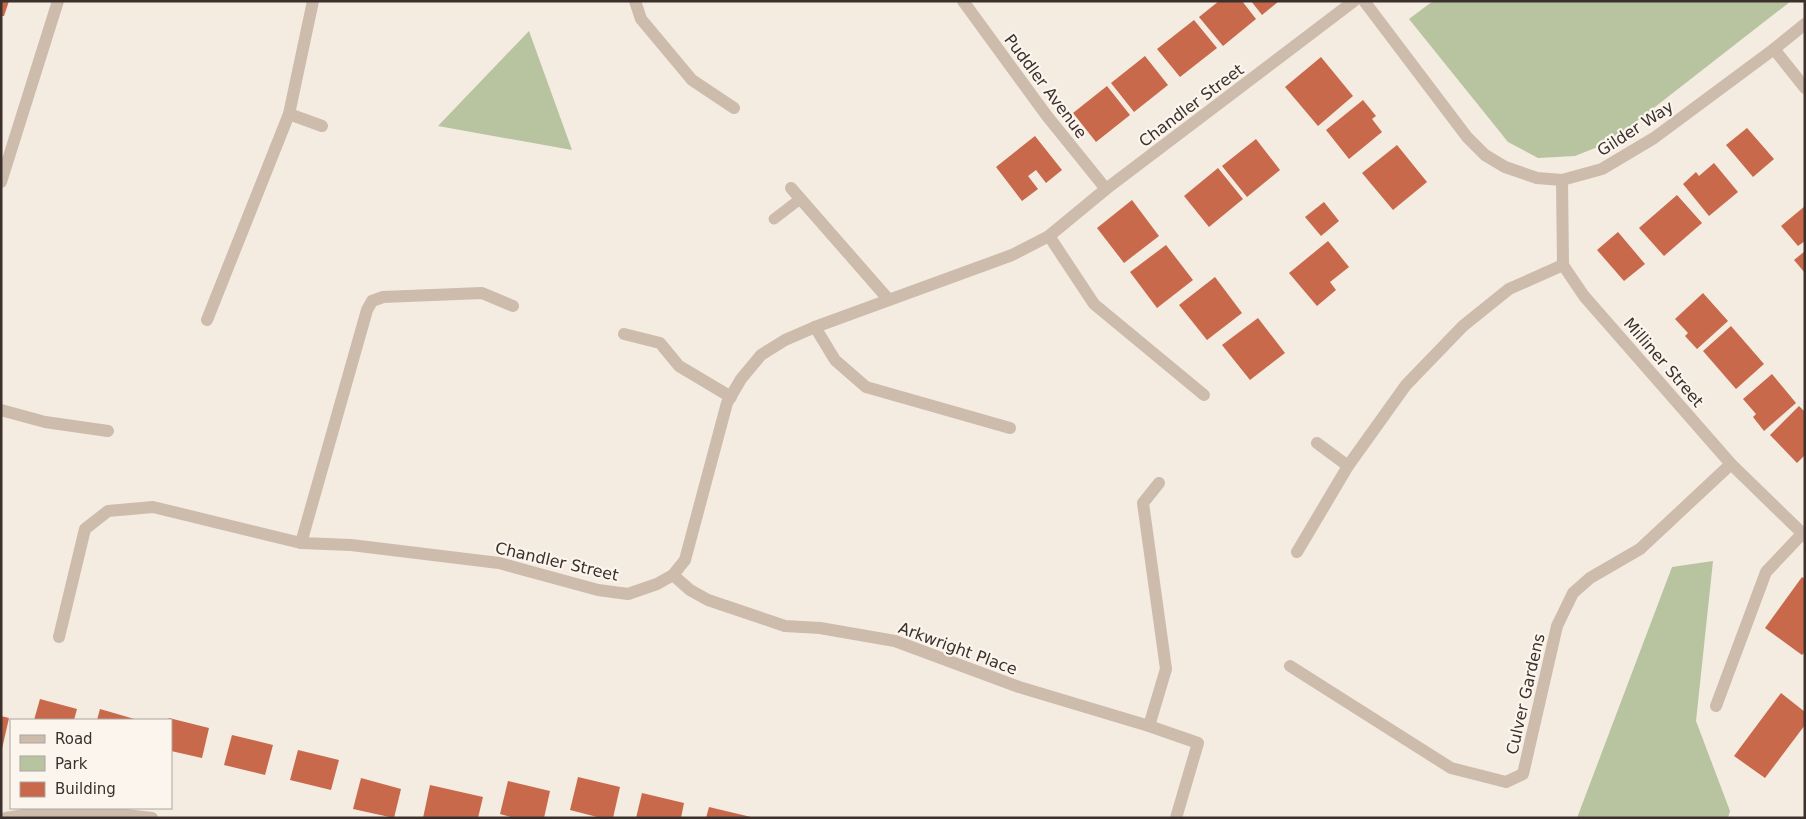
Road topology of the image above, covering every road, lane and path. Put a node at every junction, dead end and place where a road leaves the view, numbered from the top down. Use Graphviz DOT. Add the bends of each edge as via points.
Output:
graph roads {
  1 [pos="58,1"];
  2 [pos="313,1"];
  3 [pos="635,1"];
  4 [pos="963,1"];
  5 [pos="1354,1"];
  6 [pos="1364,1"];
  7 [pos="1805,24"];
  8 [pos="1774,49"];
  9 [pos="1805,88"];
  10 [pos="734,108"];
  11 [pos="288,114"];
  12 [pos="322,126"];
  13 [pos="1562,180"];
  14 [pos="1,182"];
  15 [pos="791,188"];
  16 [pos="1106,188"];
  17 [pos="800,199"];
  18 [pos="774,220"];
  19 [pos="1048,236"];
  20 [pos="1564,264"];
  21 [pos="889,300"];
  22 [pos="514,306"];
  23 [pos="206,320"];
  24 [pos="815,327"];
  25 [pos="624,334"];
  26 [pos="1204,395"];
  27 [pos="731,397"];
  28 [pos="1,410"];
  29 [pos="1010,428"];
  30 [pos="108,431"];
  31 [pos="1317,443"];
  32 [pos="1731,464"];
  33 [pos="1348,466"];
  34 [pos="1159,483"];
  35 [pos="1804,535"];
  36 [pos="301,543"];
  37 [pos="1297,552"];
  38 [pos="673,575"];
  39 [pos="59,637"];
  40 [pos="1290,666"];
  41 [pos="1716,706"];
  42 [pos="1149,726"];
  43 [pos="6,818"];
  44 [pos="152,818"];
  45 [pos="1176,818"];
  1 -- 14 [label="street"];
  2 -- 11 [label="street"];
  3 -- 10 [label="street" via="641,19 692,80"];
  4 -- 16 [label="street, Puddler Avenue" via="1047,116"];
  5 -- 16 [label="street, Chandler Street"];
  6 -- 13 [label="street, Gilder Way" via="1467,137 1485,155 1505,167 1537,178"];
  7 -- 8 [label="street, Gilder Way"];
  8 -- 9 [label="street"];
  8 -- 13 [label="street, Gilder Way" via="1654,138 1602,169"];
  11 -- 12 [label="street"];
  11 -- 23 [label="street"];
  13 -- 20 [label="street"];
  15 -- 17 [label="street"];
  16 -- 19 [label="street, Chandler Street"];
  17 -- 18 [label="lane"];
  17 -- 21 [label="street"];
  19 -- 21 [label="street, Chandler Street" via="1012,255"];
  19 -- 26 [label="street" via="1094,304"];
  20 -- 32 [label="street, Milliner Street" via="1584,296"];
  20 -- 33 [label="street" via="1509,289 1463,326 1406,385"];
  21 -- 24 [label="street, Chandler Street"];
  22 -- 36 [label="street" via="482,293 383,297 372,301"];
  24 -- 27 [label="street, Chandler Street" via="785,340 761,356 741,379"];
  24 -- 29 [label="street" via="835,360 866,387"];
  25 -- 27 [label="street" via="660,343 679,366"];
  27 -- 38 [label="street, Chandler Street" via="686,560"];
  28 -- 30 [label="street" via="45,422"];
  31 -- 33 [label="street"];
  32 -- 35 [label="street, Milliner Street"];
  32 -- 40 [label="street, Culver Gardens" via="1640,549 1590,578 1573,593 1558,626 1523,774 1506,782 1450,768"];
  33 -- 37 [label="street"];
  34 -- 42 [label="street" via="1143,503 1166,669"];
  35 -- 41 [label="street" via="1766,572"];
  36 -- 38 [label="street, Chandler Street" via="360,546 499,563 598,590 628,594"];
  36 -- 39 [label="street, Chandler Street" via="154,507 108,511 85,529"];
  38 -- 42 [label="street, Arkwright Place" via="708,600 785,626 820,628 895,641 1019,687"];
  42 -- 45 [label="street, Arkwright Place" via="1198,743"];
  43 -- 44 [label="street" via="90,811"];
}
